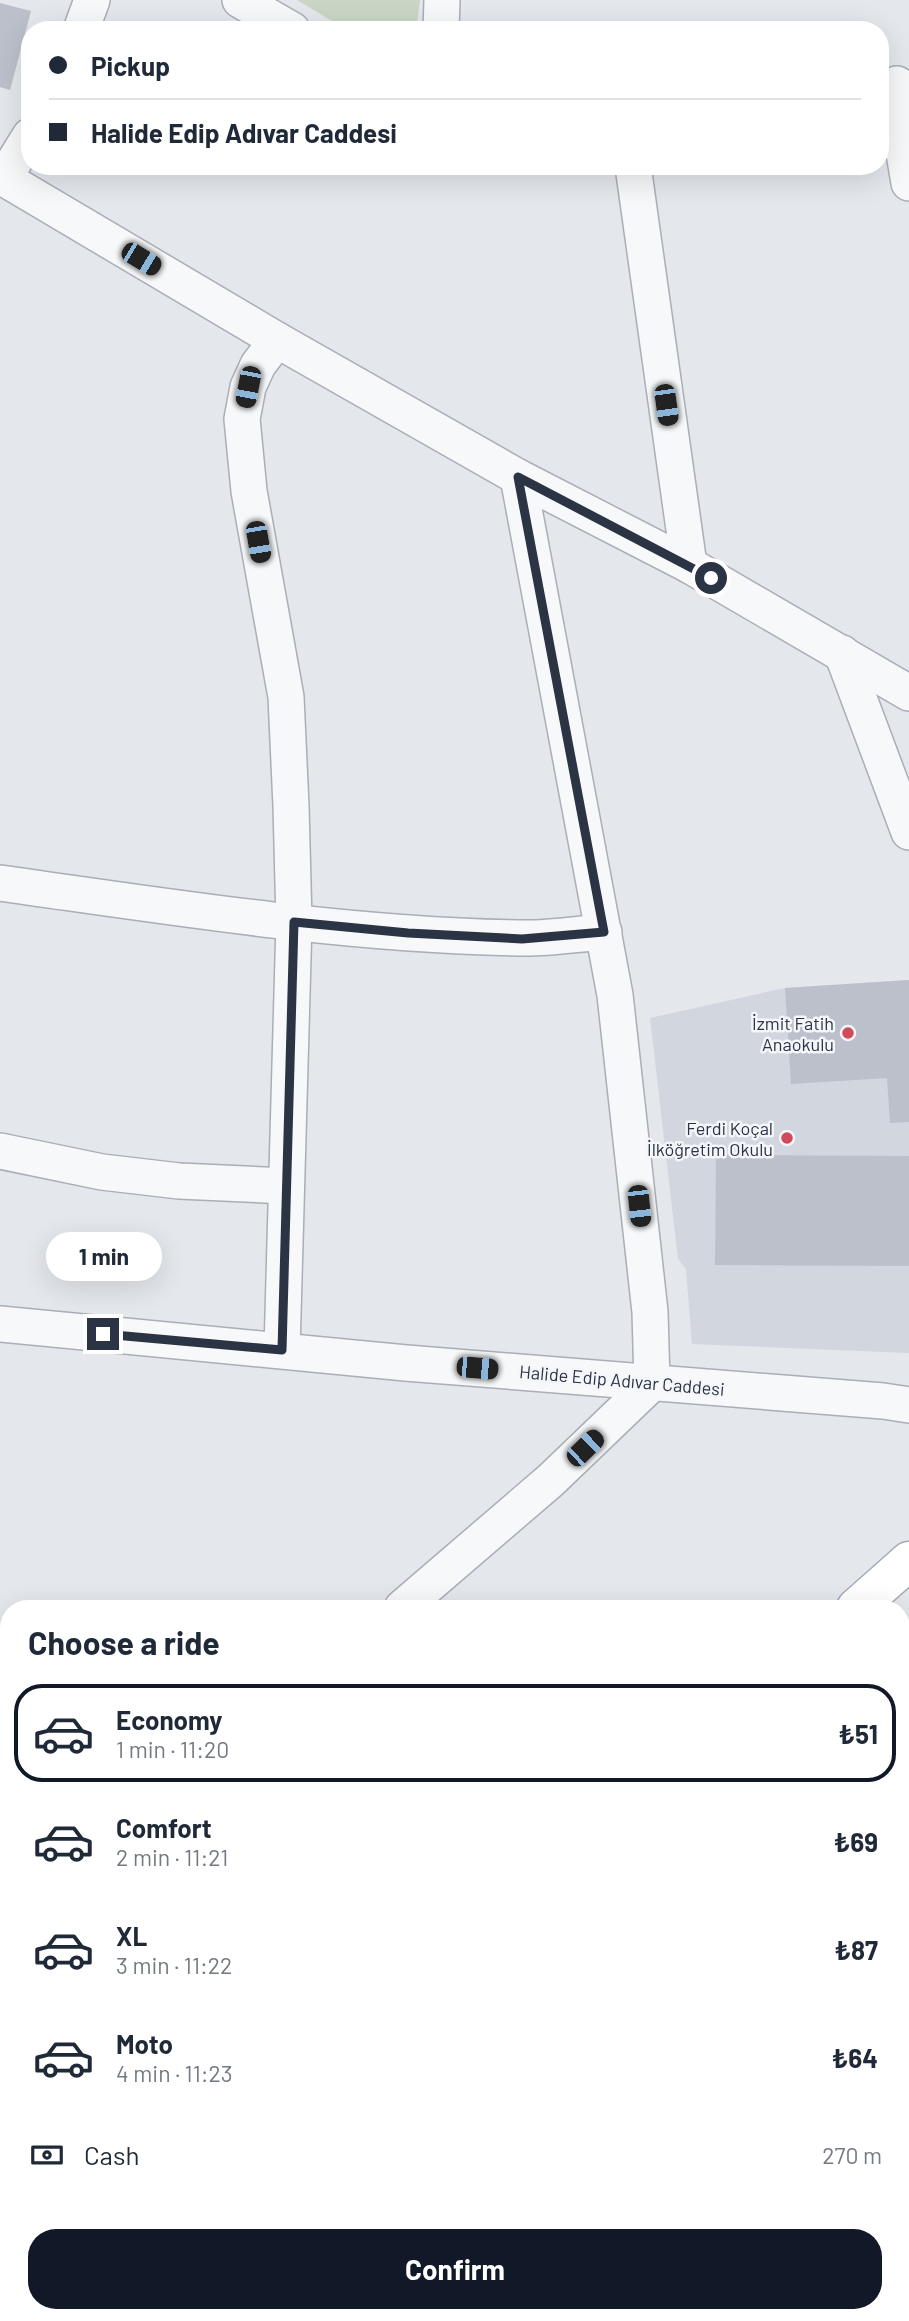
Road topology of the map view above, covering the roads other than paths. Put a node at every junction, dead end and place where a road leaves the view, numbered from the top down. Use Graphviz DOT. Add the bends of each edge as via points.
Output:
graph roads {
  1 [pos="92,0"];
  2 [pos="240,0"];
  3 [pos="442,0"];
  4 [pos="84,21"];
  5 [pos="276,21"];
  6 [pos="441,21"];
  7 [pos="895,84"];
  8 [pos="21,149"];
  9 [pos="634,175"];
  10 [pos="2,177"];
  11 [pos="909,183"];
  12 [pos="276,340"];
  13 [pos="518,477"];
  14 [pos="689,565"];
  15 [pos="842,653"];
  16 [pos="909,693"];
  17 [pos="909,832"];
  18 [pos="0,883"];
  19 [pos="294,922"];
  20 [pos="604,932"];
  21 [pos="0,1151"];
  22 [pos="286,1186"];
  23 [pos="0,1324"];
  24 [pos="282,1350"];
  25 [pos="652,1383"];
  26 [pos="909,1405"];
  27 [pos="909,1561"];
  28 [pos="411,1600"];
  29 [pos="865,1600"];
  1 -- 4 [label="street"];
  2 -- 5 [label="street"];
  3 -- 6 [label="street"];
  7 -- 11 [label="street"];
  8 -- 10 [label="street"];
  9 -- 14 [label="street"];
  10 -- 12 [label="street"];
  12 -- 13 [label="street"];
  12 -- 19 [label="street" via="248,387 242,419 249,491 286,697"];
  13 -- 14 [label="street"];
  13 -- 20 [label="street"];
  14 -- 15 [label="street"];
  15 -- 16 [label="street"];
  15 -- 17 [label="street"];
  18 -- 19 [label="street"];
  19 -- 20 [label="street" via="522,939"];
  19 -- 22 [label="street"];
  20 -- 25 [label="street" via="650,1312"];
  21 -- 22 [label="street" via="102,1172"];
  22 -- 24 [label="street"];
  23 -- 24 [label="street, Halide Edip Adıvar Caddesi"];
  24 -- 25 [label="street, Halide Edip Adıvar Caddesi"];
  25 -- 26 [label="street, Halide Edip Adıvar Caddesi"];
  25 -- 28 [label="street" via="551,1480"];
  27 -- 29 [label="main road"];
}
